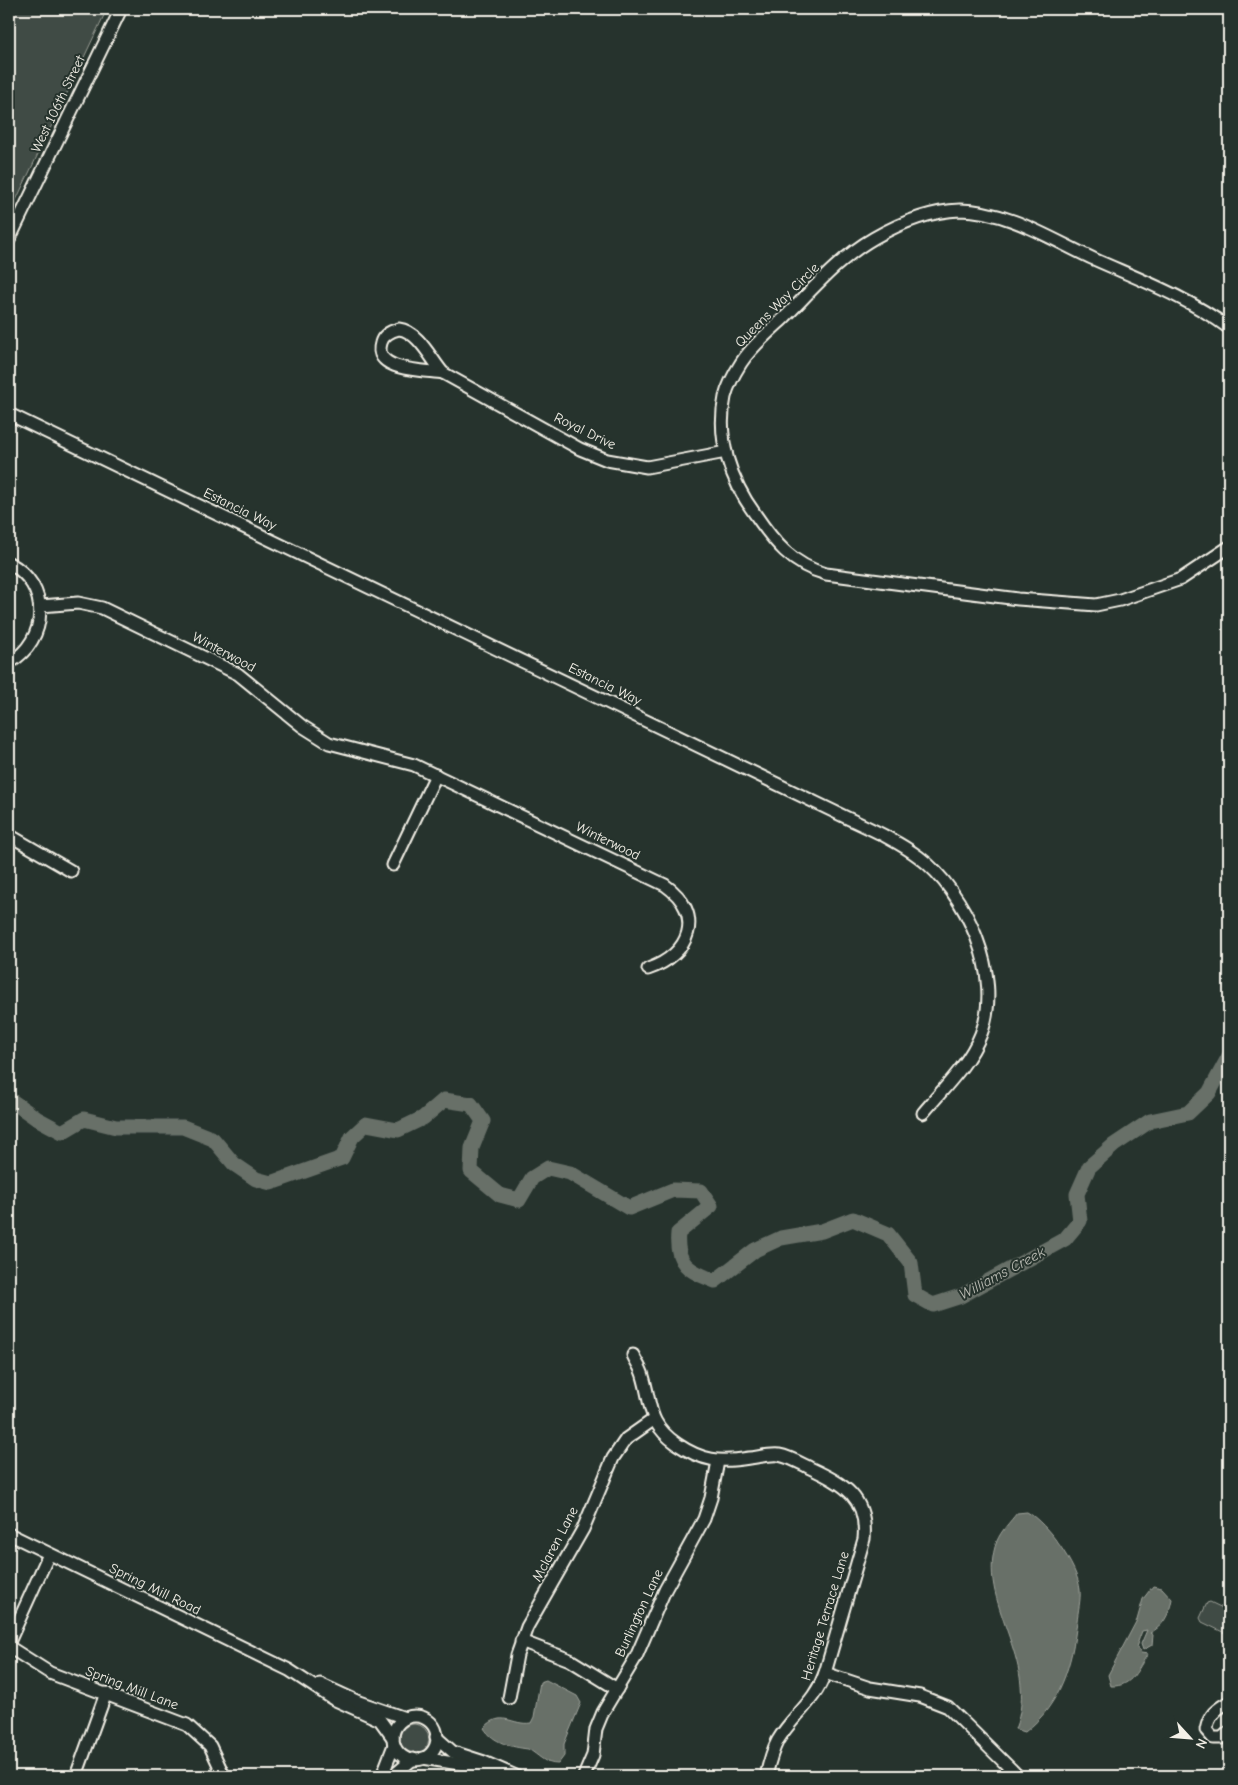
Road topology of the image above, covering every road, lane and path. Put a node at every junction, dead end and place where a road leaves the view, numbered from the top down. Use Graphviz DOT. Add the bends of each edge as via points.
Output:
graph roads {
  1 [pos="121,9"];
  2 [pos="9,240"];
  3 [pos="1229,328"];
  4 [pos="443,373"];
  5 [pos="9,414"];
  6 [pos="726,452"];
  7 [pos="1229,548"];
  8 [pos="9,563"];
  9 [pos="40,606"];
  10 [pos="9,663"];
  11 [pos="436,775"];
  12 [pos="9,836"];
  13 [pos="393,865"];
  14 [pos="71,871"];
  15 [pos="648,969"];
  16 [pos="923,1113"];
  17 [pos="633,1355"];
  18 [pos="653,1420"];
  19 [pos="718,1461"];
  20 [pos="9,1534"];
  21 [pos="49,1554"];
  22 [pos="521,1641"];
  23 [pos="9,1642"];
  24 [pos="9,1648"];
  25 [pos="288,1670"];
  26 [pos="825,1673"];
  27 [pos="617,1690"];
  28 [pos="106,1694"];
  29 [pos="509,1698"];
  30 [pos="1229,1702"];
  31 [pos="405,1718"];
  32 [pos="1229,1732"];
  33 [pos="436,1737"];
  34 [pos="394,1742"];
  35 [pos="418,1758"];
  36 [pos="76,1776"];
  37 [pos="224,1776"];
  38 [pos="382,1776"];
  39 [pos="393,1776"];
  40 [pos="493,1776"];
  41 [pos="516,1776"];
  42 [pos="584,1776"];
  43 [pos="766,1776"];
  44 [pos="1018,1776"];
  1 -- 2 [label="street, West 106th Street"];
  3 -- 6 [label="street, Queens Way Circle" via="1175,296 1009,220 962,210 930,214 884,233 850,255 751,350 735,373 725,399"];
  4 -- 4 [label="street, Royal Drive" via="416,338 405,330 393,330 384,338 380,350 388,363"];
  4 -- 6 [label="street, Royal Drive" via="580,449 606,460 647,467"];
  5 -- 16 [label="street, Estancia Way" via="835,812 921,858 950,888 974,930 985,974 986,995 982,1031 974,1049"];
  6 -- 7 [label="street, Queens Way Circle" via="743,498 774,541 800,564 833,575 1096,605 1181,579"];
  8 -- 9 [label="street" via="28,577 38,594"];
  9 -- 10 [label="street" via="40,622 35,637 25,652"];
  9 -- 11 [label="street, Winterwood" via="78,603 102,608 238,674 302,726 329,743 406,763"];
  11 -- 13 [label="street"];
  11 -- 15 [label="street, Winterwood" via="671,890 686,909 688,936 677,953"];
  12 -- 14 [label="street"];
  17 -- 18 [label="street" via="644,1377"];
  18 -- 19 [label="street" via="678,1444"];
  18 -- 22 [label="street, Mclaren Lane" via="619,1447 583,1529"];
  19 -- 26 [label="street, Heritage Terrace Lane" via="769,1455 786,1457 837,1480 862,1508 864,1539"];
  19 -- 27 [label="street, Burlington Lane" via="704,1519 665,1590 636,1658"];
  20 -- 21 [label="street, Spring Mill Road"];
  21 -- 23 [label="street"];
  21 -- 25 [label="street, Spring Mill Road"];
  22 -- 27 [label="street" via="570,1660"];
  22 -- 29 [label="street, Mclaren Lane"];
  24 -- 28 [label="street, Spring Mill Lane" via="50,1673"];
  25 -- 31 [label="street, Spring Mill Road" via="359,1702"];
  25 -- 34 [label="street, Spring Mill Road" via="333,1699 380,1720"];
  26 -- 43 [label="street, Heritage Terrace Lane" via="819,1690 779,1738"];
  26 -- 44 [label="street" via="870,1688 920,1696 948,1707"];
  27 -- 42 [label="street, Burlington Lane" via="596,1730 593,1755"];
  28 -- 36 [label="street"];
  28 -- 37 [label="street, Spring Mill Lane" via="187,1725 210,1746"];
  30 -- 32 [label="street" via="1208,1718 1206,1730 1213,1738 1222,1738"];
  31 -- 33 [label="street" via="426,1719"];
  31 -- 34 [label="street" via="396,1726"];
  33 -- 35 [label="street" via="433,1749"];
  33 -- 41 [label="street" via="453,1752"];
  34 -- 35 [label="street" via="402,1755"];
  34 -- 38 [label="street"];
  35 -- 39 [label="street"];
  35 -- 40 [label="street" via="465,1765"];
}
